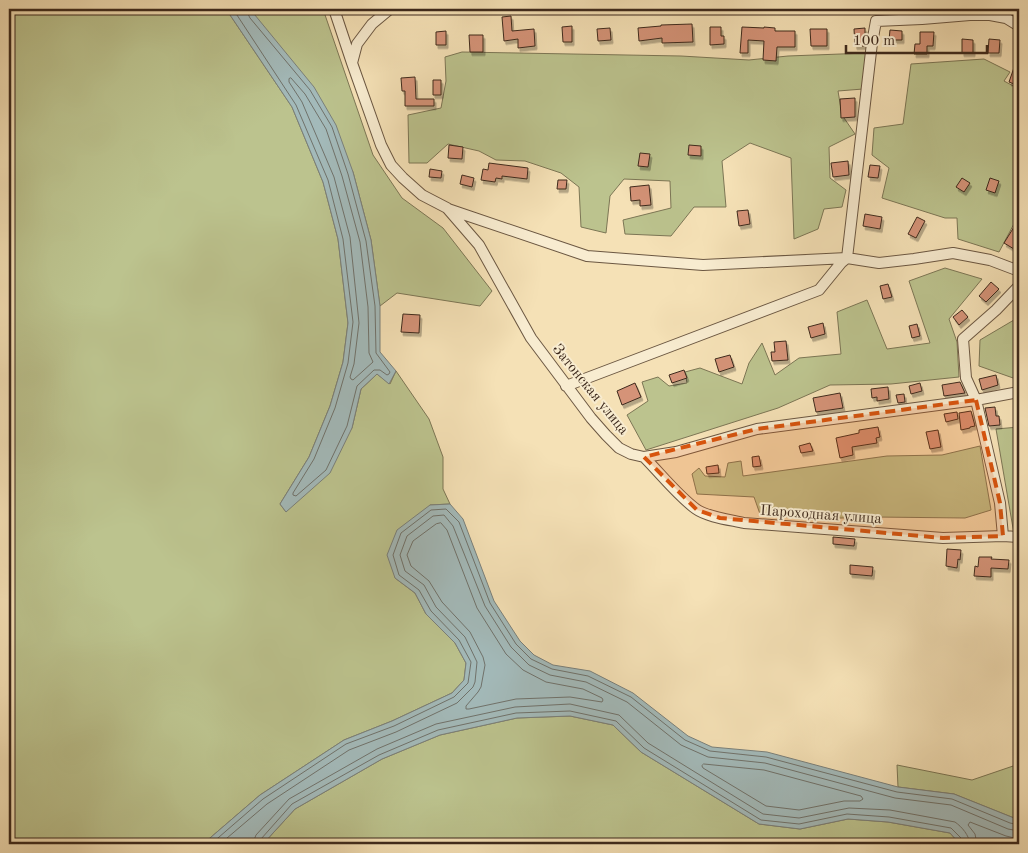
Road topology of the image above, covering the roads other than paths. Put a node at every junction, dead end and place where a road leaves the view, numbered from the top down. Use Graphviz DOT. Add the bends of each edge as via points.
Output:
graph roads {
  1 [pos="334,9"];
  2 [pos="390,9"];
  3 [pos="901,9"];
  4 [pos="922,19"];
  5 [pos="1019,26"];
  6 [pos="352,64"];
  7 [pos="447,208"];
  8 [pos="847,258"];
  9 [pos="1019,271"];
  10 [pos="1019,286"];
  11 [pos="566,386"];
  12 [pos="1019,392"];
  13 [pos="976,400"];
  14 [pos="644,457"];
  15 [pos="1002,536"];
  16 [pos="1019,537"];
  1 -- 6 [label="street, Затонская улица"];
  2 -- 6 [label="street" via="372,24 357,44"];
  3 -- 4 [label="street"];
  4 -- 5 [label="street" via="990,15 1006,18"];
  4 -- 8 [label="street" via="876,21"];
  6 -- 7 [label="street, Затонская улица" via="390,165 422,195"];
  7 -- 8 [label="street" via="587,256 704,265"];
  7 -- 11 [label="street, Затонская улица" via="479,245 531,338"];
  8 -- 9 [label="street" via="879,263 953,252 990,260"];
  8 -- 11 [label="street" via="818,290"];
  10 -- 13 [label="street" via="963,338 966,378"];
  11 -- 14 [label="street, Затонская улица" via="619,448"];
  12 -- 13 [label="street, Затонская улица"];
  13 -- 14 [label="street, Затонская улица" via="757,429 676,452"];
  13 -- 15 [label="street" via="1000,503"];
  14 -- 15 [label="street, Пароходная улица" via="697,510 720,518 744,523 942,538"];
  15 -- 16 [label="street, Пароходная улица"];
}
